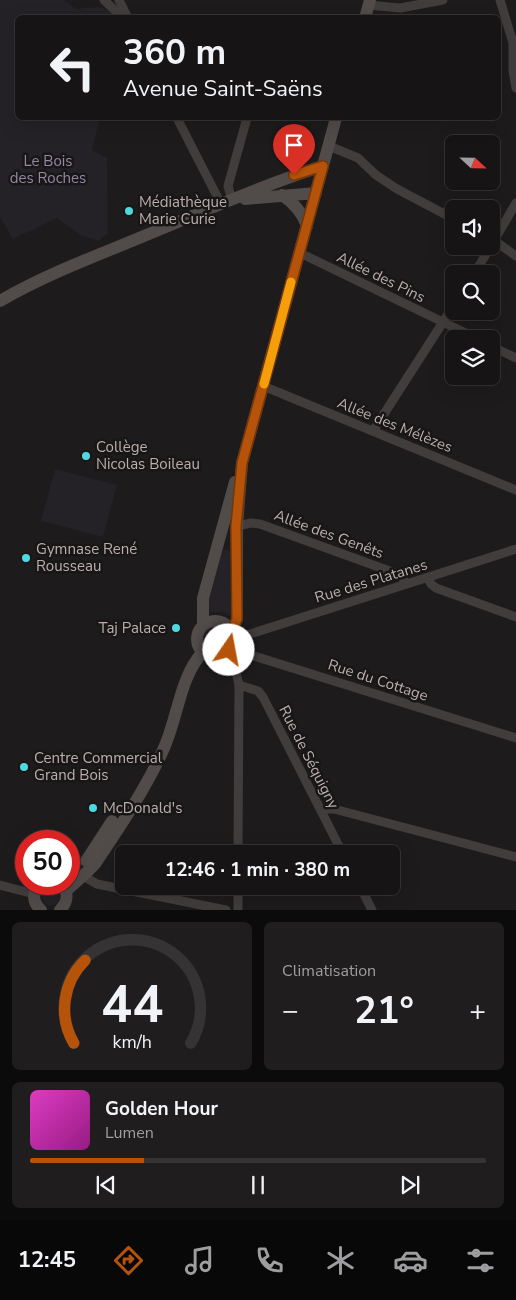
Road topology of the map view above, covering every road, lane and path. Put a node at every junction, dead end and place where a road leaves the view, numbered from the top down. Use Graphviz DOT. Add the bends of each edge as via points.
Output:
graph roads {
  1 [pos="104,0"];
  2 [pos="119,0"];
  3 [pos="443,0"];
  4 [pos="500,0"];
  5 [pos="425,2"];
  6 [pos="368,8"];
  7 [pos="120,15"];
  8 [pos="126,15"];
  9 [pos="516,88"];
  10 [pos="178,120"];
  11 [pos="246,120"];
  12 [pos="335,120"];
  13 [pos="328,146"];
  14 [pos="323,166"];
  15 [pos="316,193"];
  16 [pos="282,195"];
  17 [pos="227,202"];
  18 [pos="516,203"];
  19 [pos="445,214"];
  20 [pos="307,226"];
  21 [pos="500,230"];
  22 [pos="500,247"];
  23 [pos="300,252"];
  24 [pos="516,256"];
  25 [pos="0,301"];
  26 [pos="445,319"];
  27 [pos="443,322"];
  28 [pos="459,330"];
  29 [pos="500,350"];
  30 [pos="516,358"];
  31 [pos="263,386"];
  32 [pos="373,431"];
  33 [pos="242,463"];
  34 [pos="516,490"];
  35 [pos="236,526"];
  36 [pos="516,549"];
  37 [pos="428,578"];
  38 [pos="406,584"];
  39 [pos="516,617"];
  40 [pos="203,625"];
  41 [pos="228,645"];
  42 [pos="200,648"];
  43 [pos="239,685"];
  44 [pos="516,738"];
  45 [pos="320,809"];
  46 [pos="238,845"];
  47 [pos="338,845"];
  48 [pos="516,857"];
  49 [pos="80,868"];
  50 [pos="82,876"];
  51 [pos="0,885"];
  52 [pos="15,887"];
  53 [pos="36,895"];
  54 [pos="65,895"];
  55 [pos="238,895"];
  56 [pos="364,895"];
  57 [pos="41,910"];
  58 [pos="60,910"];
  59 [pos="226,910"];
  60 [pos="238,910"];
  61 [pos="372,910"];
  1 -- 7 [label="street"];
  2 -- 8 [label="street"];
  3 -- 5 [label="street"];
  4 -- 9 [label="street" via="513,43"];
  5 -- 6 [label="street" via="400,8"];
  10 -- 17 [label="street"];
  11 -- 17 [label="street" via="228,186"];
  12 -- 13 [label="main road"];
  13 -- 14 [label="main road"];
  13 -- 19 [label="street" via="358,158 376,175"];
  14 -- 15 [label="main road"];
  14 -- 17 [label="main road"];
  15 -- 16 [label="main road"];
  15 -- 20 [label="main road"];
  16 -- 17 [label="main road"];
  16 -- 20 [label="main road" via="295,205"];
  17 -- 25 [label="main road" via="31,283"];
  18 -- 21 [label="street"];
  20 -- 23 [label="main road"];
  22 -- 24 [label="street"];
  23 -- 27 [label="street, Allée des Pins"];
  23 -- 31 [label="main road"];
  26 -- 27 [label="street"];
  27 -- 28 [label="street, Allée des Pins"];
  27 -- 32 [label="street"];
  29 -- 30 [label="street"];
  31 -- 32 [label="street, Allée des Mélèzes"];
  31 -- 33 [label="main road"];
  32 -- 34 [label="street, Allée des Mélèzes"];
  33 -- 35 [label="main road"];
  33 -- 40 [label="main road" via="203,598"];
  35 -- 38 [label="street, Allée des Genêts" via="260,524 398,574"];
  35 -- 41 [label="main road" via="237,619"];
  36 -- 37 [label="street, Rue des Platanes"];
  37 -- 38 [label="street, Rue des Platanes"];
  37 -- 39 [label="street" via="436,588"];
  38 -- 41 [label="street, Rue des Platanes" via="246,635"];
  40 -- 41 [label="main road" via="214,620 224,623"];
  40 -- 42 [label="main road" via="197,634"];
  41 -- 42 [label="main road" via="210,656"];
  41 -- 43 [label="street"];
  41 -- 44 [label="street, Rue du Cottage"];
  42 -- 49 [label="main road" via="191,653 186,663 166,726 151,760"];
  42 -- 50 [label="main road" via="157,763 105,848"];
  43 -- 45 [label="street, Rue de Séquigny" via="258,691 263,697"];
  43 -- 46 [label="street"];
  45 -- 47 [label="street, Rue de Séquigny"];
  45 -- 48 [label="street" via="334,809"];
  50 -- 59 [label="street" via="97,884"];
  51 -- 52 [label="street"];
  53 -- 57 [label="main road" via="35,902"];
  54 -- 58 [label="main road" via="66,901"];
  55 -- 60 [label="street"];
  56 -- 61 [label="street"];
}
